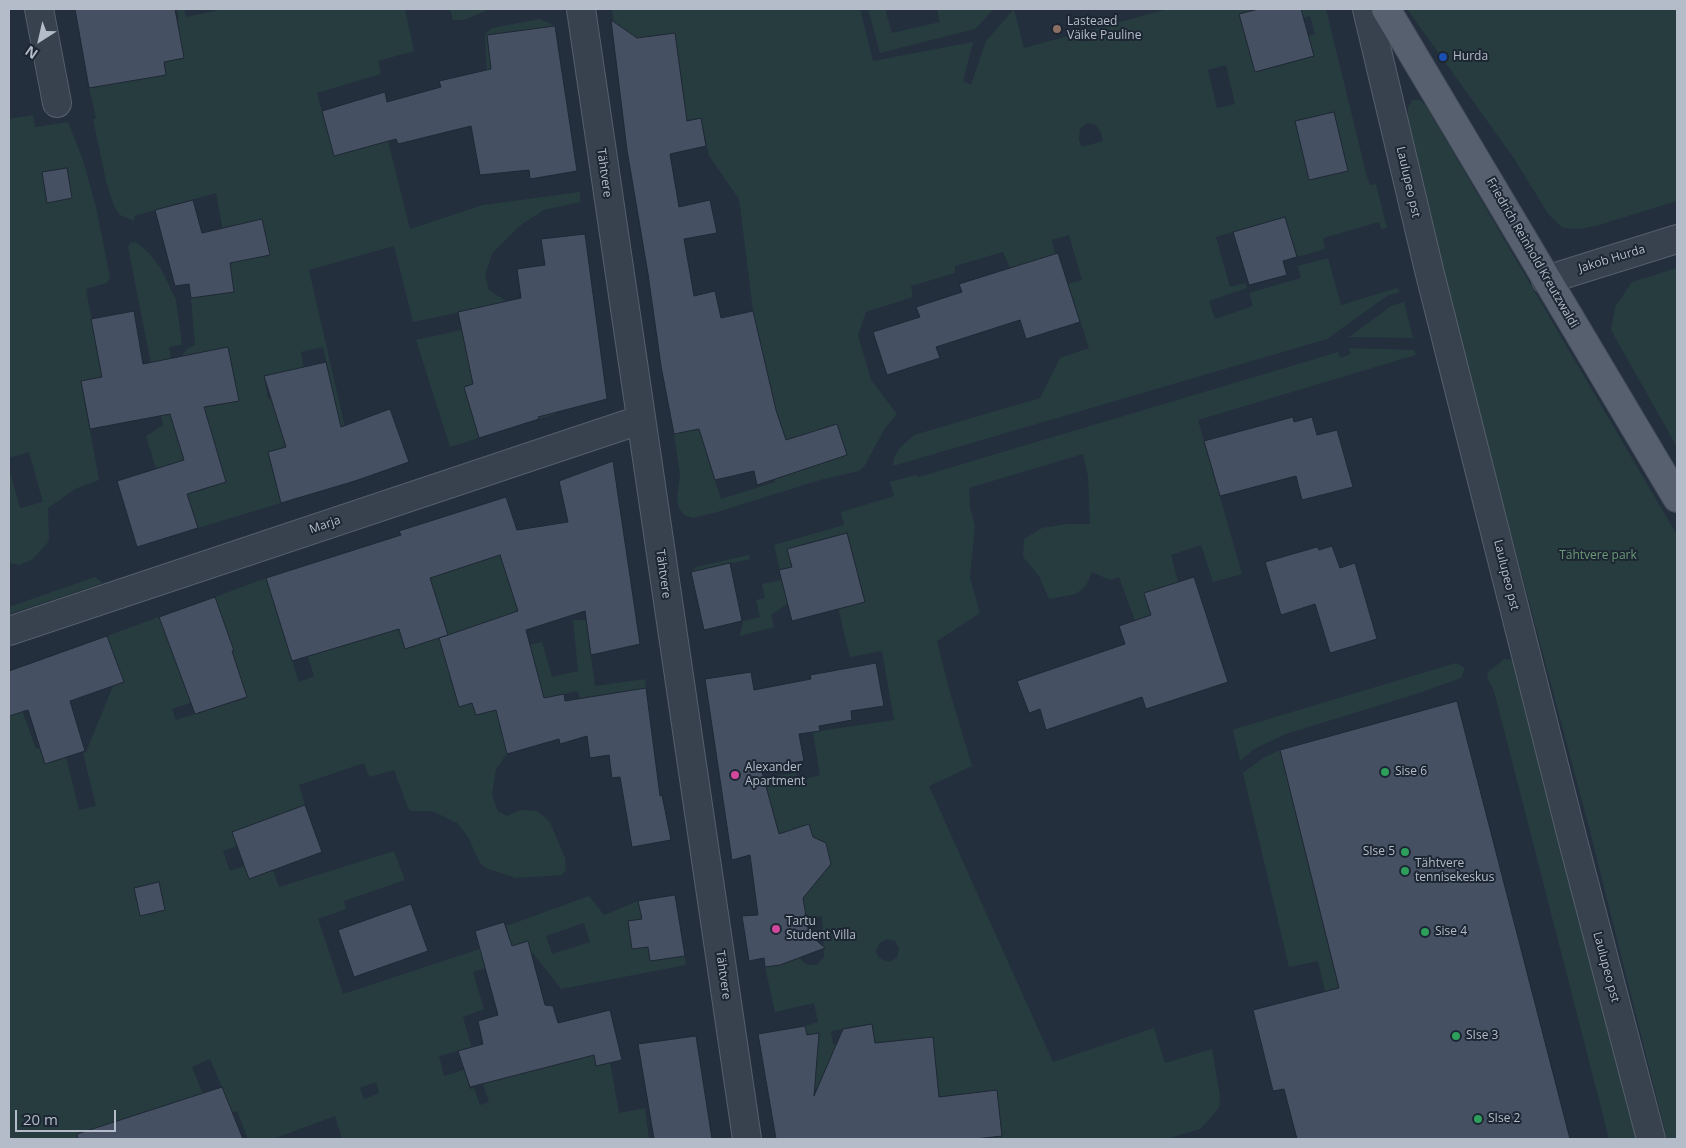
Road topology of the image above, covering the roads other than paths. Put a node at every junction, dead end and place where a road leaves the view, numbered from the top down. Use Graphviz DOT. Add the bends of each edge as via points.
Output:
graph roads {
  1 [pos="39,9"];
  2 [pos="581,9"];
  3 [pos="1367,9"];
  4 [pos="1386,9"];
  5 [pos="57,103"];
  6 [pos="1677,239"];
  7 [pos="1546,280"];
  8 [pos="640,420"];
  9 [pos="1677,498"];
  10 [pos="9,631"];
  11 [pos="747,1139"];
  12 [pos="1651,1139"];
  1 -- 5 [label="street"];
  2 -- 8 [label="street, Tähtvere"];
  3 -- 12 [label="street, Laulupeo pst" via="1431,280"];
  4 -- 7 [label="main road, Friedrich Reinhold Kreutzwaldi"];
  6 -- 7 [label="street, Jakob Hurda"];
  7 -- 9 [label="main road, Friedrich Reinhold Kreutzwaldi"];
  8 -- 10 [label="street, Marja"];
  8 -- 11 [label="street, Tähtvere"];
}
